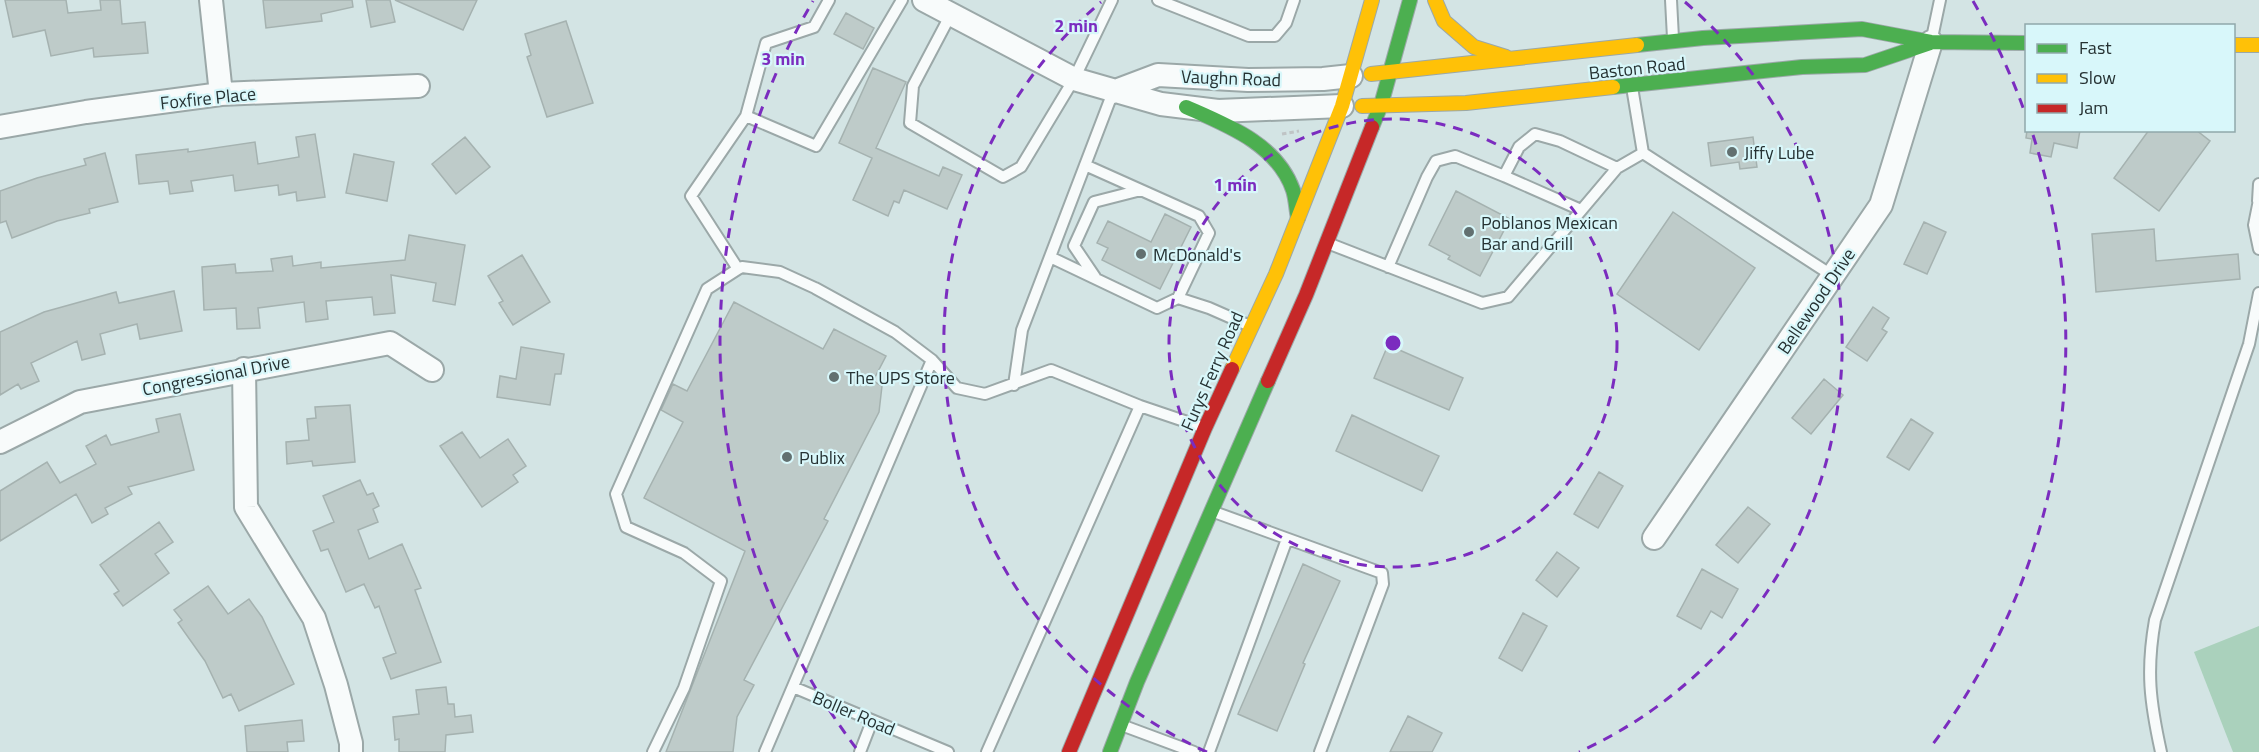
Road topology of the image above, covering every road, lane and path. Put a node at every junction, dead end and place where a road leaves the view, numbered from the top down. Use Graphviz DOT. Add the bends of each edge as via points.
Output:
graph roads {
  1 [pos="211,0"];
  2 [pos="829,0"];
  3 [pos="902,0"];
  4 [pos="924,0"];
  5 [pos="1112,0"];
  6 [pos="1158,0"];
  7 [pos="1294,0"];
  8 [pos="1372,0"];
  9 [pos="1410,0"];
  10 [pos="1435,0"];
  11 [pos="1671,0"];
  12 [pos="1940,0"];
  13 [pos="951,14"];
  14 [pos="1673,41"];
  15 [pos="1931,42"];
  16 [pos="2025,43"];
  17 [pos="2235,45"];
  18 [pos="2259,45"];
  19 [pos="1513,59"];
  20 [pos="1391,72"];
  21 [pos="1351,76"];
  22 [pos="1074,79"];
  23 [pos="418,86"];
  24 [pos="1632,87"];
  25 [pos="1113,92"];
  26 [pos="221,94"];
  27 [pos="1381,105"];
  28 [pos="1342,106"];
  29 [pos="1186,107"];
  30 [pos="746,117"];
  31 [pos="0,127"];
  32 [pos="1643,153"];
  33 [pos="1085,165"];
  34 [pos="1617,168"];
  35 [pos="1504,176"];
  36 [pos="2259,184"];
  37 [pos="1141,190"];
  38 [pos="2258,200"];
  39 [pos="1581,210"];
  40 [pos="1298,218"];
  41 [pos="1327,243"];
  42 [pos="2259,249"];
  43 [pos="1050,257"];
  44 [pos="1388,267"];
  45 [pos="738,269"];
  46 [pos="1833,276"];
  47 [pos="1097,279"];
  48 [pos="2259,292"];
  49 [pos="1178,298"];
  50 [pos="1251,327"];
  51 [pos="932,360"];
  52 [pos="244,369"];
  53 [pos="432,370"];
  54 [pos="1014,385"];
  55 [pos="1140,406"];
  56 [pos="1205,428"];
  57 [pos="0,441"];
  58 [pos="1212,511"];
  59 [pos="1654,538"];
  60 [pos="1287,539"];
  61 [pos="793,687"];
  62 [pos="872,721"];
  63 [pos="1120,724"];
  64 [pos="351,752"];
  65 [pos="653,752"];
  66 [pos="765,752"];
  67 [pos="860,752"];
  68 [pos="948,752"];
  69 [pos="987,752"];
  70 [pos="1069,752"];
  71 [pos="1110,752"];
  72 [pos="1194,752"];
  73 [pos="1209,752"];
  74 [pos="1320,752"];
  75 [pos="2161,752"];
  1 -- 26 [label="street"];
  2 -- 30 [label="lane" via="814,27 766,43"];
  3 -- 30 [label="lane" via="816,147"];
  4 -- 13 [label="street, Vaughn Road"];
  5 -- 22 [label="lane"];
  6 -- 7 [label="lane" via="1249,36 1275,36 1286,23"];
  8 -- 21 [label="main road, Furys Ferry Road"];
  9 -- 20 [label="main road"];
  10 -- 19 [label="main road" via="1444,21 1474,47"];
  11 -- 14 [label="lane"];
  12 -- 15 [label="lane"];
  13 -- 22 [label="street, Vaughn Road"];
  13 -- 22 [label="lane" via="913,86 910,123 1003,177 1021,167"];
  14 -- 15 [label="main road, Baston Road" via="1862,29"];
  14 -- 19 [label="main road, Baston Road"];
  15 -- 16 [label="main road, Baston Road"];
  15 -- 24 [label="main road, Baston Road" via="1865,65 1802,67"];
  15 -- 46 [label="street, Bellewood Drive" via="1881,205"];
  17 -- 18 [label="main road"];
  19 -- 20 [label="main road, Baston Road"];
  20 -- 21 [label="main road, Baston Road"];
  20 -- 27 [label="main road"];
  21 -- 25 [label="street, Vaughn Road" via="1248,80 1158,75"];
  21 -- 28 [label="main road, Furys Ferry Road"];
  22 -- 25 [label="street, Vaughn Road"];
  23 -- 26 [label="street, Foxfire Place"];
  24 -- 27 [label="main road, Baston Road" via="1466,103"];
  24 -- 32 [label="lane"];
  25 -- 29 [label="street, Vaughn Road"];
  25 -- 33 [label="lane"];
  26 -- 31 [label="street, Foxfire Place"];
  27 -- 28 [label="main road, Baston Road"];
  27 -- 41 [label="main road"];
  28 -- 29 [label="street, Vaughn Road" via="1218,111"];
  28 -- 40 [label="main road, Furys Ferry Road"];
  29 -- 40 [label="main road" via="1244,133 1277,161 1294,191"];
  30 -- 45 [label="lane" via="690,196"];
  32 -- 34 [label="lane"];
  32 -- 46 [label="lane"];
  33 -- 37 [label="lane"];
  33 -- 43 [label="lane"];
  34 -- 35 [label="lane" via="1560,141 1535,134 1519,147"];
  34 -- 39 [label="lane"];
  35 -- 39 [label="lane"];
  35 -- 44 [label="lane" via="1455,156 1436,161"];
  36 -- 38 [label="lane"];
  37 -- 47 [label="lane" via="1094,202 1074,246"];
  37 -- 49 [label="lane" via="1199,216 1209,233"];
  38 -- 42 [label="lane" via="2254,225"];
  39 -- 44 [label="lane" via="1508,297 1482,303"];
  40 -- 50 [label="main road, Furys Ferry Road"];
  41 -- 44 [label="lane"];
  41 -- 58 [label="main road"];
  43 -- 47 [label="lane"];
  43 -- 54 [label="lane" via="1022,330"];
  45 -- 51 [label="lane" via="780,272 815,288 895,332"];
  45 -- 65 [label="lane" via="707,289 616,494 626,527 684,553 721,581 684,687"];
  46 -- 59 [label="street, Bellewood Drive"];
  47 -- 49 [label="lane" via="1157,308"];
  48 -- 75 [label="lane" via="2249,344 2156,620 2149,681"];
  49 -- 50 [label="lane"];
  50 -- 56 [label="main road, Furys Ferry Road"];
  51 -- 54 [label="lane" via="957,388 986,394"];
  51 -- 61 [label="lane"];
  52 -- 53 [label="street, Congressional Drive" via="390,342"];
  52 -- 57 [label="street, Congressional Drive" via="80,402"];
  52 -- 64 [label="street" via="246,507 314,618 336,685"];
  54 -- 55 [label="lane" via="1051,370"];
  55 -- 56 [label="lane"];
  55 -- 69 [label="lane"];
  56 -- 70 [label="main road, Furys Ferry Road"];
  58 -- 60 [label="lane"];
  58 -- 63 [label="main road"];
  60 -- 73 [label="lane"];
  60 -- 74 [label="lane" via="1382,573 1383,584"];
  61 -- 62 [label="lane, Boller Road"];
  61 -- 66 [label="lane"];
  62 -- 67 [label="lane"];
  62 -- 68 [label="lane, Boller Road"];
  63 -- 71 [label="main road"];
  63 -- 72 [label="lane"];
}
